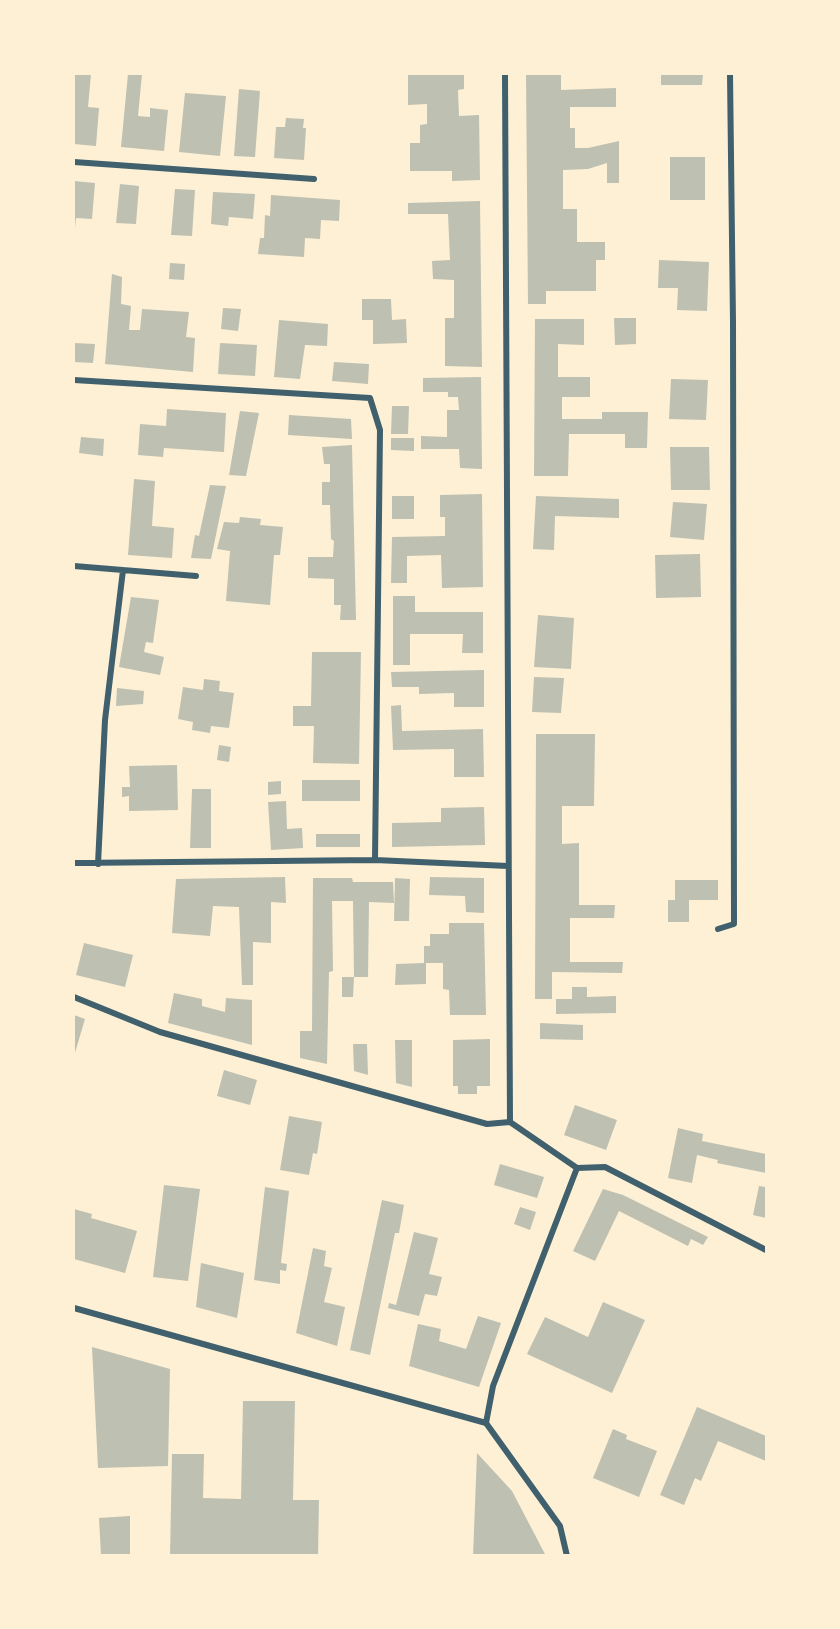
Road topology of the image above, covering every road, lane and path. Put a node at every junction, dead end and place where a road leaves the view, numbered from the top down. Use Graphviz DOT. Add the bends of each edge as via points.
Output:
graph roads {
  1 [pos="505,74"];
  2 [pos="730,74"];
  3 [pos="74,162"];
  4 [pos="314,180"];
  5 [pos="74,380"];
  6 [pos="74,566"];
  7 [pos="123,570"];
  8 [pos="196,576"];
  9 [pos="375,860"];
  10 [pos="74,863"];
  11 [pos="98,864"];
  12 [pos="508,866"];
  13 [pos="718,930"];
  14 [pos="74,997"];
  15 [pos="510,1122"];
  16 [pos="577,1168"];
  17 [pos="766,1250"];
  18 [pos="74,1308"];
  19 [pos="486,1423"];
  20 [pos="567,1556"];
  1 -- 12 [label="street"];
  2 -- 13 [label="street" via="734,924"];
  3 -- 4 [label="street"];
  5 -- 9 [label="street" via="370,398 380,429"];
  6 -- 7 [label="street"];
  7 -- 8 [label="street"];
  7 -- 11 [label="street" via="105,720"];
  9 -- 11 [label="street"];
  9 -- 12 [label="street"];
  10 -- 11 [label="street"];
  12 -- 15 [label="street"];
  14 -- 15 [label="street" via="183,1039 487,1124"];
  15 -- 16 [label="street"];
  16 -- 17 [label="street" via="605,1167"];
  16 -- 19 [label="street" via="493,1386"];
  18 -- 19 [label="street"];
  19 -- 20 [label="street" via="560,1526"];
}
